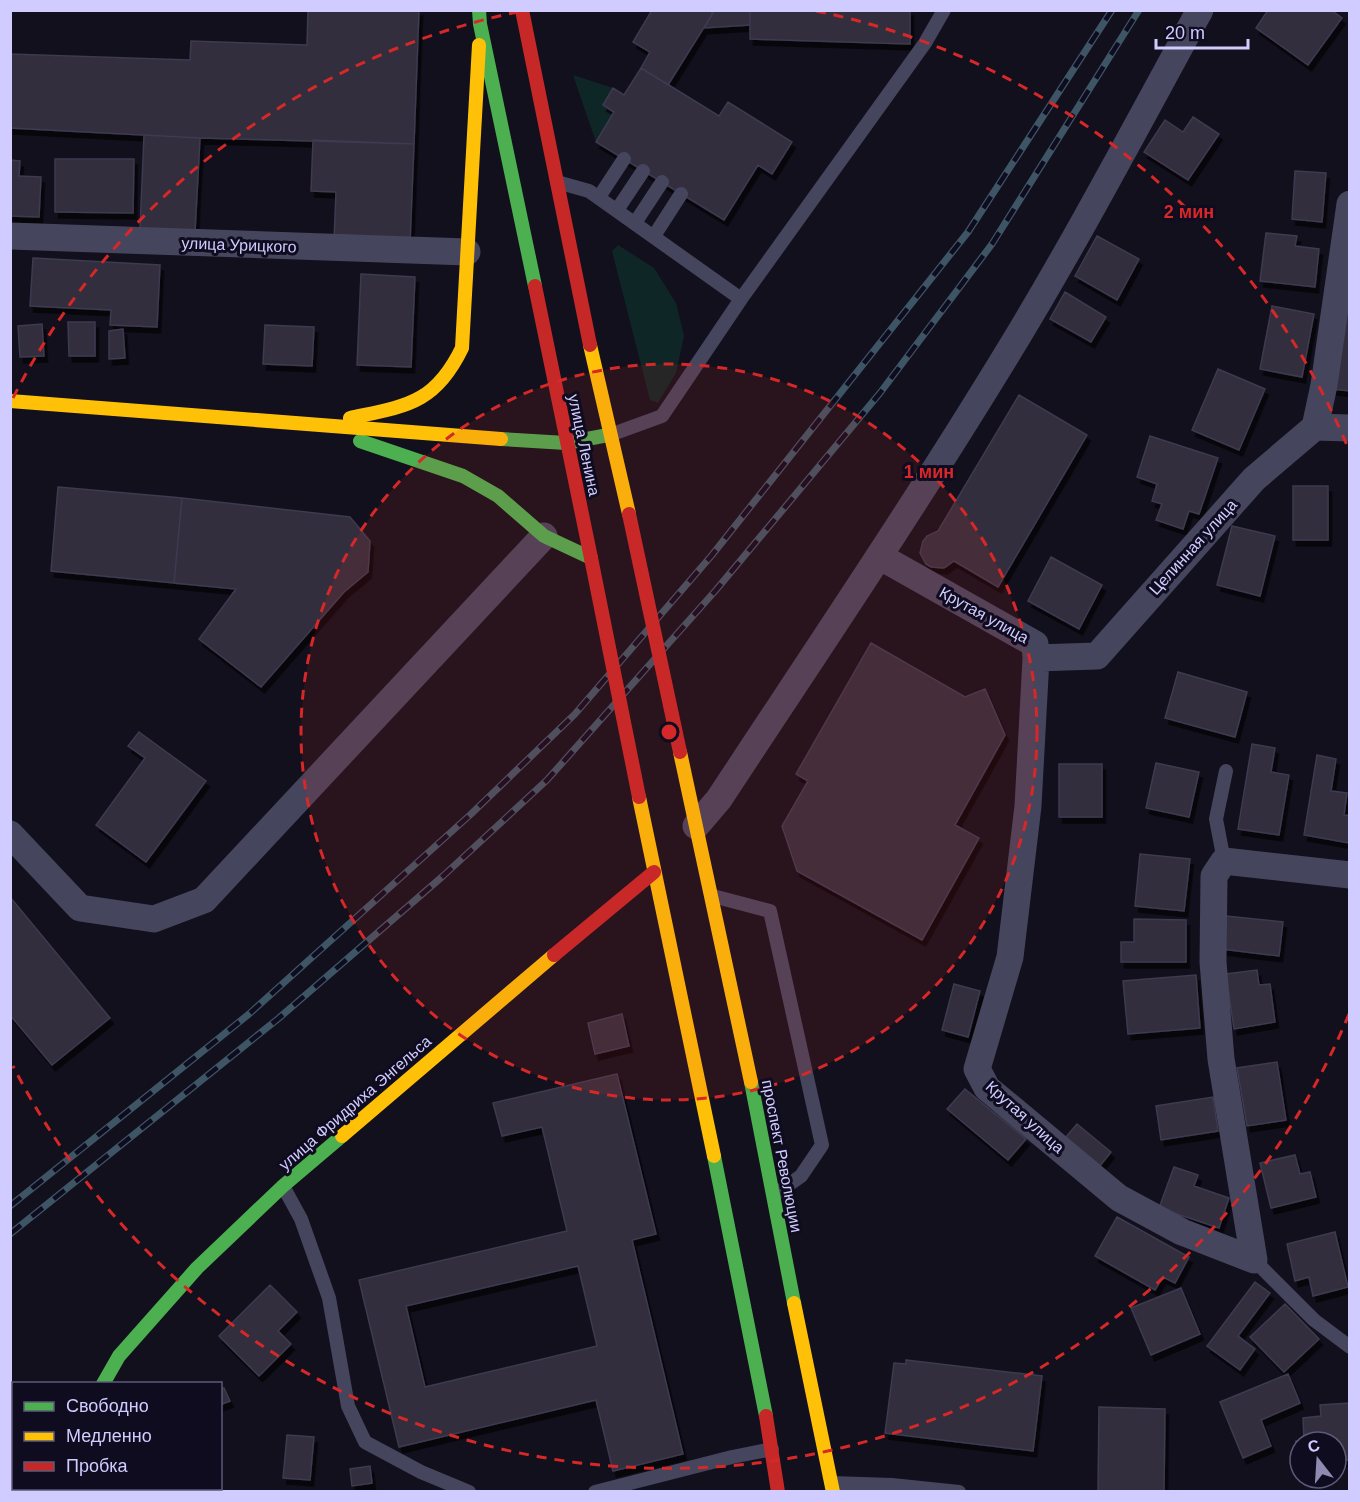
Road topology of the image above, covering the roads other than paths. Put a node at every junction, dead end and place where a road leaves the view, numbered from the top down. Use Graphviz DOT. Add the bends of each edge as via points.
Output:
graph roads {
  1 [pos="522,10"];
  2 [pos="944,10"];
  3 [pos="1200,10"];
  4 [pos="480,17"];
  5 [pos="624,159"];
  6 [pos="643,171"];
  7 [pos="556,182"];
  8 [pos="662,182"];
  9 [pos="681,194"];
  10 [pos="599,197"];
  11 [pos="1350,204"];
  12 [pos="617,210"];
  13 [pos="635,223"];
  14 [pos="10,236"];
  15 [pos="654,236"];
  16 [pos="467,252"];
  17 [pos="741,299"];
  18 [pos="10,401"];
  19 [pos="316,425"];
  20 [pos="1315,427"];
  21 [pos="1350,428"];
  22 [pos="608,435"];
  23 [pos="566,443"];
  24 [pos="544,536"];
  25 [pos="879,556"];
  26 [pos="591,558"];
  27 [pos="1036,658"];
  28 [pos="1226,771"];
  29 [pos="696,826"];
  30 [pos="10,834"];
  31 [pos="1224,861"];
  32 [pos="654,872"];
  33 [pos="1350,875"];
  34 [pos="711,895"];
  35 [pos="283,1186"];
  36 [pos="774,1195"];
  37 [pos="1254,1260"];
  38 [pos="1350,1347"];
  39 [pos="104,1382"];
  40 [pos="772,1449"];
  41 [pos="833,1487"];
  42 [pos="470,1491"];
  43 [pos="595,1491"];
  44 [pos="778,1491"];
  45 [pos="959,1491"];
  1 -- 7 [label="main road, улица Ленина"];
  2 -- 17 [label="lane" via="925,43"];
  3 -- 25 [label="street" via="1053,276"];
  4 -- 16 [label="main road, улица Ленина"];
  4 -- 23 [label="main road, улица Ленина"];
  5 -- 10 [label="lane"];
  6 -- 12 [label="lane"];
  7 -- 10 [label="lane"];
  7 -- 22 [label="main road, улица Ленина"];
  8 -- 13 [label="lane"];
  9 -- 15 [label="lane"];
  10 -- 12 [label="lane"];
  11 -- 20 [label="street"];
  12 -- 13 [label="lane"];
  13 -- 15 [label="lane"];
  14 -- 16 [label="street, улица Урицкого"];
  15 -- 17 [label="lane"];
  16 -- 19 [label="main road, улица Ленина" via="462,348 441,382 406,406"];
  17 -- 22 [label="lane" via="662,416"];
  18 -- 19 [label="main road"];
  19 -- 23 [label="main road"];
  19 -- 24 [label="main road" via="464,476 498,496"];
  20 -- 21 [label="street"];
  20 -- 27 [label="street, Целинная улица" via="1254,479 1097,656"];
  22 -- 23 [label="main road"];
  22 -- 29 [label="main road, улица Ленина, bridge" via="629,514"];
  23 -- 26 [label="main road, улица Ленина"];
  24 -- 26 [label="main road"];
  24 -- 30 [label="street" via="204,900 154,919 81,908"];
  25 -- 27 [label="street, Крутая улица" via="1035,644"];
  25 -- 29 [label="street" via="719,799"];
  26 -- 32 [label="main road, улица Ленина, bridge"];
  27 -- 37 [label="street, Крутая улица" via="1028,806 1010,957 977,1069 987,1088 1119,1198 1182,1232"];
  28 -- 31 [label="lane" via="1216,819"];
  29 -- 34 [label="main road, проспект Революции"];
  31 -- 33 [label="street"];
  31 -- 37 [label="street" via="1214,876 1212,962 1221,1059"];
  32 -- 35 [label="main road, улица Фридриха Энгельса"];
  32 -- 40 [label="main road"];
  34 -- 36 [label="main road, проспект Революции"];
  34 -- 36 [label="lane" via="770,910 822,1145 801,1176"];
  35 -- 39 [label="main road, улица Фридриха Энгельса" via="197,1268 119,1356"];
  35 -- 42 [label="lane" via="301,1219 329,1298 348,1406 365,1442 421,1473"];
  36 -- 41 [label="main road, проспект Революции"];
  37 -- 38 [label="lane" via="1314,1320"];
  40 -- 43 [label="lane"];
  40 -- 44 [label="main road"];
  41 -- 45 [label="lane" via="892,1485"];
}
